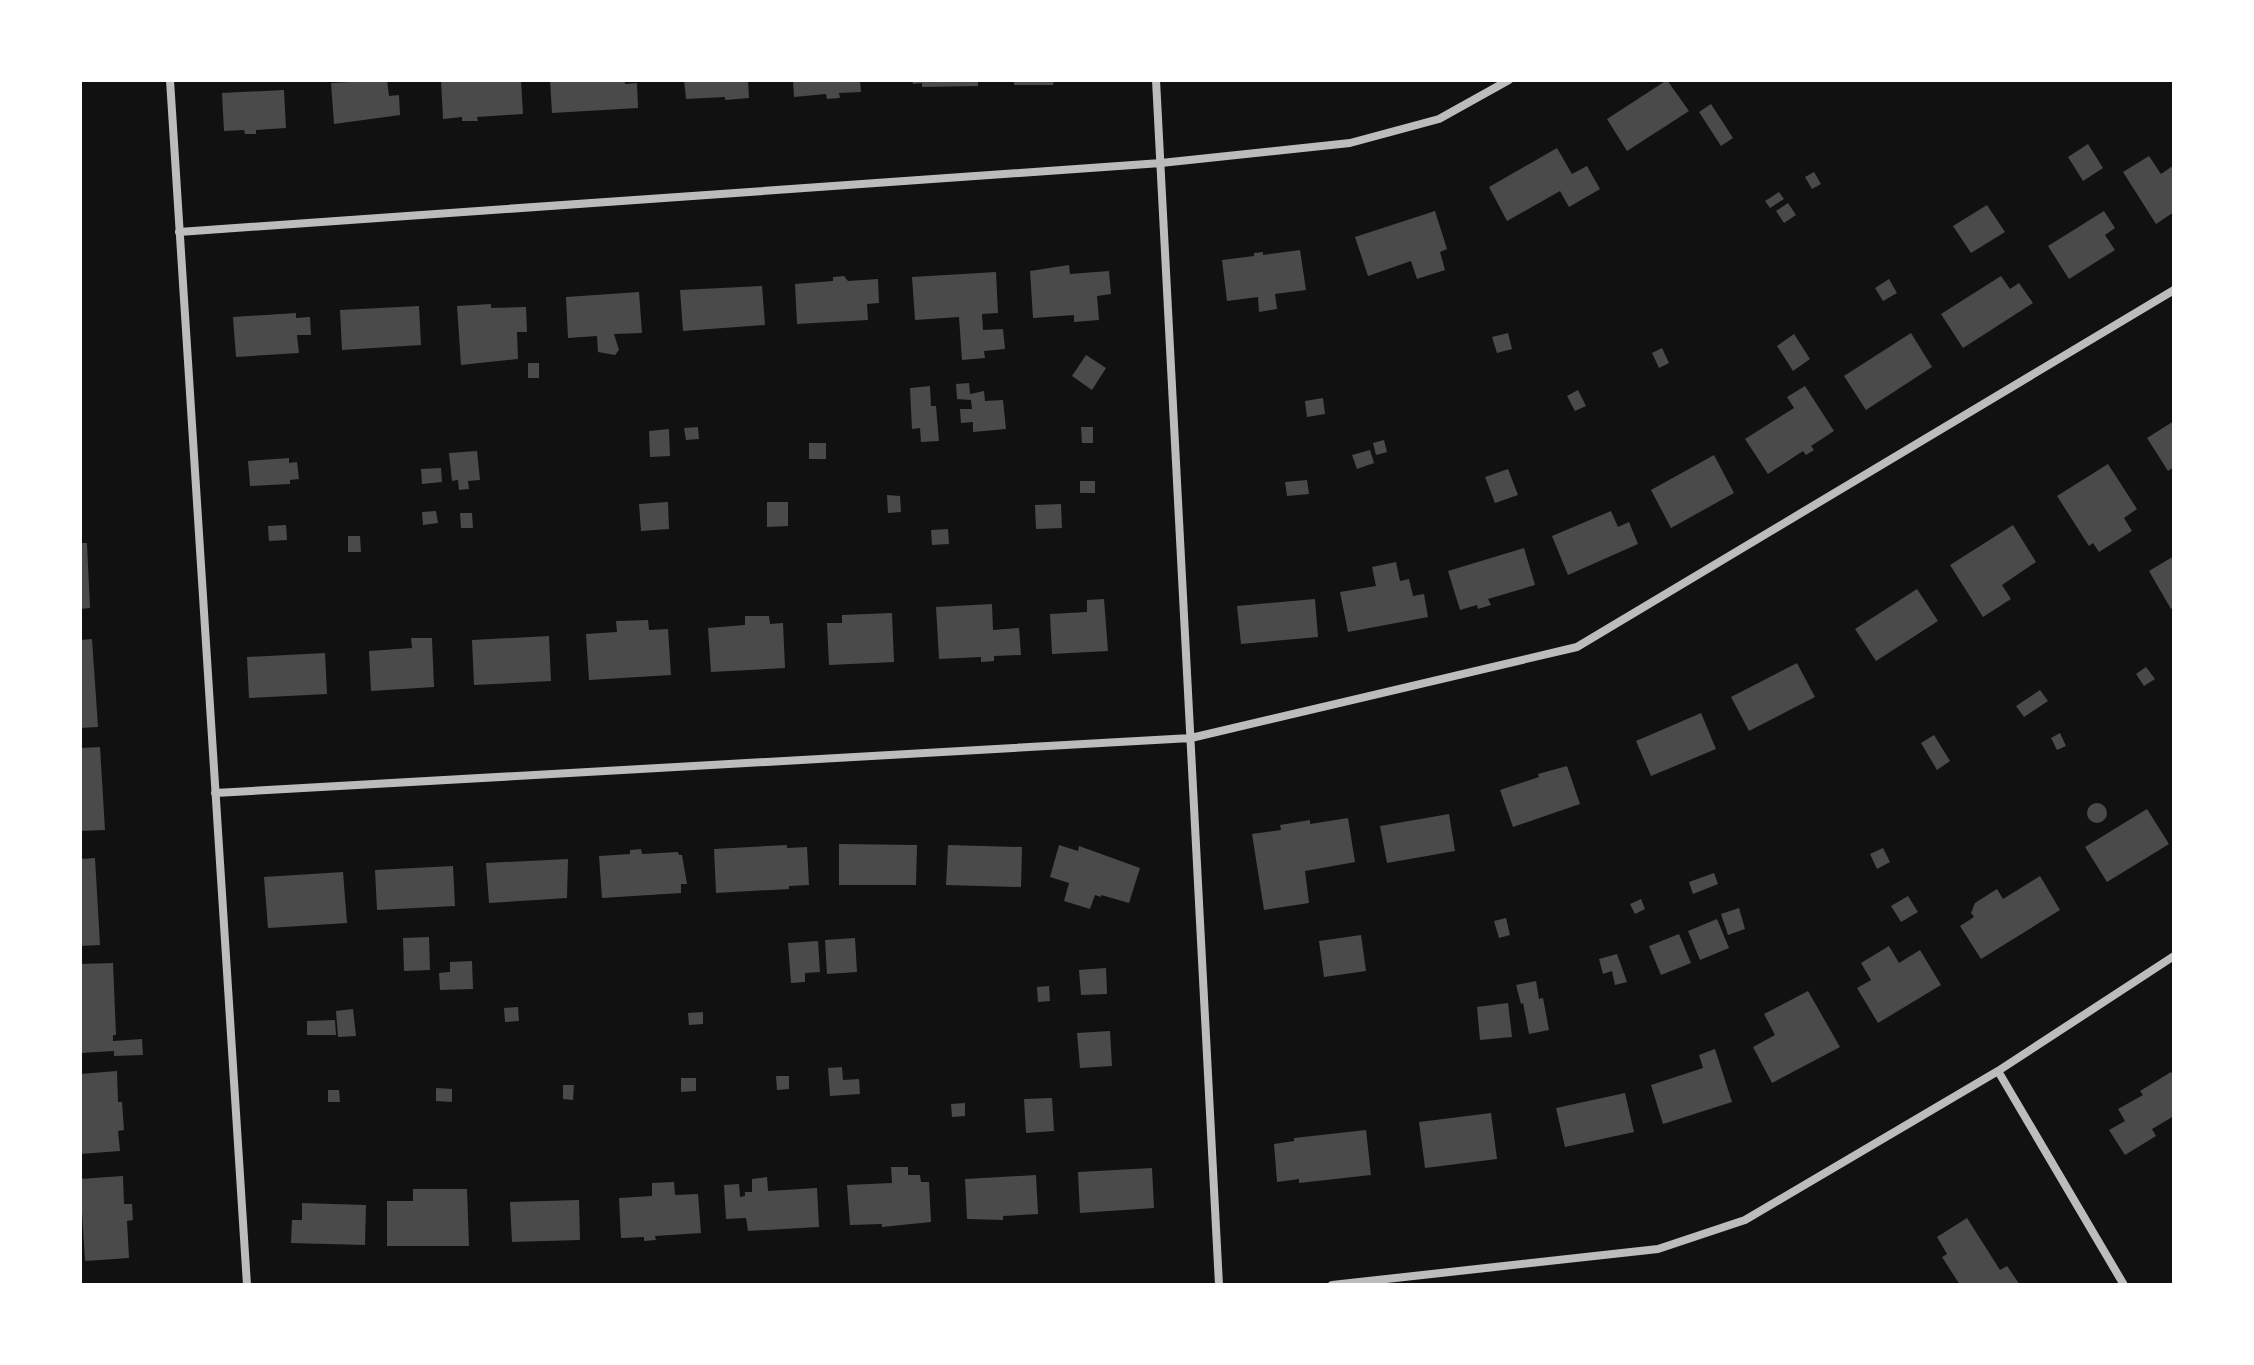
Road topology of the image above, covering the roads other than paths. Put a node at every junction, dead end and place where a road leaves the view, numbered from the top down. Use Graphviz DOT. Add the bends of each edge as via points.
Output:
graph roads {
  1 [pos="170,80"];
  2 [pos="1156,80"];
  3 [pos="1509,80"];
  4 [pos="1161,163"];
  5 [pos="179,232"];
  6 [pos="2174,290"];
  7 [pos="1191,738"];
  8 [pos="215,793"];
  9 [pos="2174,956"];
  10 [pos="1998,1071"];
  11 [pos="247,1285"];
  12 [pos="1219,1285"];
  13 [pos="1332,1285"];
  14 [pos="2124,1285"];
  1 -- 5 [label="street"];
  2 -- 4 [label="street"];
  3 -- 4 [label="street" via="1439,119 1350,143"];
  4 -- 5 [label="street"];
  4 -- 7 [label="street"];
  5 -- 8 [label="street"];
  6 -- 7 [label="street" via="1577,647"];
  7 -- 8 [label="street"];
  7 -- 12 [label="street"];
  8 -- 11 [label="street"];
  9 -- 10 [label="street"];
  10 -- 13 [label="street" via="1745,1220 1658,1249"];
  10 -- 14 [label="street"];
}
